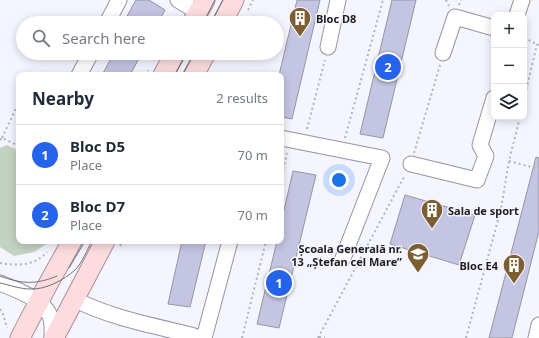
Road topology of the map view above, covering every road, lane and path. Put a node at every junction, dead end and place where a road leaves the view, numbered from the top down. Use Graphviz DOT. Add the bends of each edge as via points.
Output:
graph roads {
  1 [pos="119,0"];
  2 [pos="178,0"];
  3 [pos="234,0"];
  4 [pos="338,0"];
  5 [pos="382,0"];
  6 [pos="522,0"];
  7 [pos="198,12"];
  8 [pos="519,12"];
  9 [pos="111,16"];
  10 [pos="226,16"];
  11 [pos="491,27"];
  12 [pos="527,40"];
  13 [pos="538,45"];
  14 [pos="328,47"];
  15 [pos="443,53"];
  16 [pos="87,60"];
  17 [pos="171,60"];
  18 [pos="202,60"];
  19 [pos="81,72"];
  20 [pos="165,72"];
  21 [pos="196,72"];
  22 [pos="527,87"];
  23 [pos="16,108"];
  24 [pos="491,108"];
  25 [pos="519,120"];
  26 [pos="1,139"];
  27 [pos="292,140"];
  28 [pos="16,145"];
  29 [pos="342,149"];
  30 [pos="509,161"];
  31 [pos="411,164"];
  32 [pos="284,168"];
  33 [pos="539,169"];
  34 [pos="70,244"];
  35 [pos="103,244"];
  36 [pos="229,244"];
  37 [pos="265,244"];
  38 [pos="47,252"];
  39 [pos="344,258"];
  40 [pos="0,263"];
  41 [pos="0,282"];
  42 [pos="74,299"];
  43 [pos="39,302"];
  44 [pos="0,309"];
  45 [pos="539,325"];
  46 [pos="150,332"];
  47 [pos="14,335"];
  48 [pos="318,337"];
  49 [pos="53,338"];
  50 [pos="199,338"];
  51 [pos="204,338"];
  52 [pos="242,338"];
  53 [pos="325,338"];
  54 [pos="466,338"];
  55 [pos="536,338"];
  1 -- 9 [label="street"];
  2 -- 7 [label="street"];
  3 -- 10 [label="main road"];
  4 -- 14 [label="street"];
  5 -- 29 [label="path"];
  6 -- 8 [label="street"];
  11 -- 15 [label="street" via="455,17"];
  12 -- 13 [label="path"];
  13 -- 22 [label="path"];
  14 -- 27 [label="path"];
  15 -- 31 [label="path"];
  16 -- 19 [label="street"];
  17 -- 20 [label="main road"];
  18 -- 21 [label="main road"];
  23 -- 26 [label="path"];
  24 -- 31 [label="street" via="480,145 486,156 478,180"];
  25 -- 30 [label="path"];
  26 -- 28 [label="path"];
  27 -- 29 [label="street"];
  27 -- 32 [label="path"];
  29 -- 39 [label="street" via="382,158"];
  30 -- 33 [label="path"];
  30 -- 54 [label="path" via="501,209"];
  31 -- 48 [label="path"];
  34 -- 43 [label="main road"];
  35 -- 42 [label="main road"];
  36 -- 51 [label="street"];
  37 -- 52 [label="path"];
  38 -- 40 [label="path" via="42,258 26,264 12,266"];
  41 -- 43 [label="street"];
  42 -- 46 [label="street"];
  42 -- 49 [label="main road"];
  43 -- 47 [label="main road"];
  43 -- 49 [label="street" via="46,307 50,316"];
  44 -- 47 [label="path"];
  45 -- 55 [label="street"];
  46 -- 50 [label="street" via="191,334"];
  48 -- 53 [label="path"];
}
